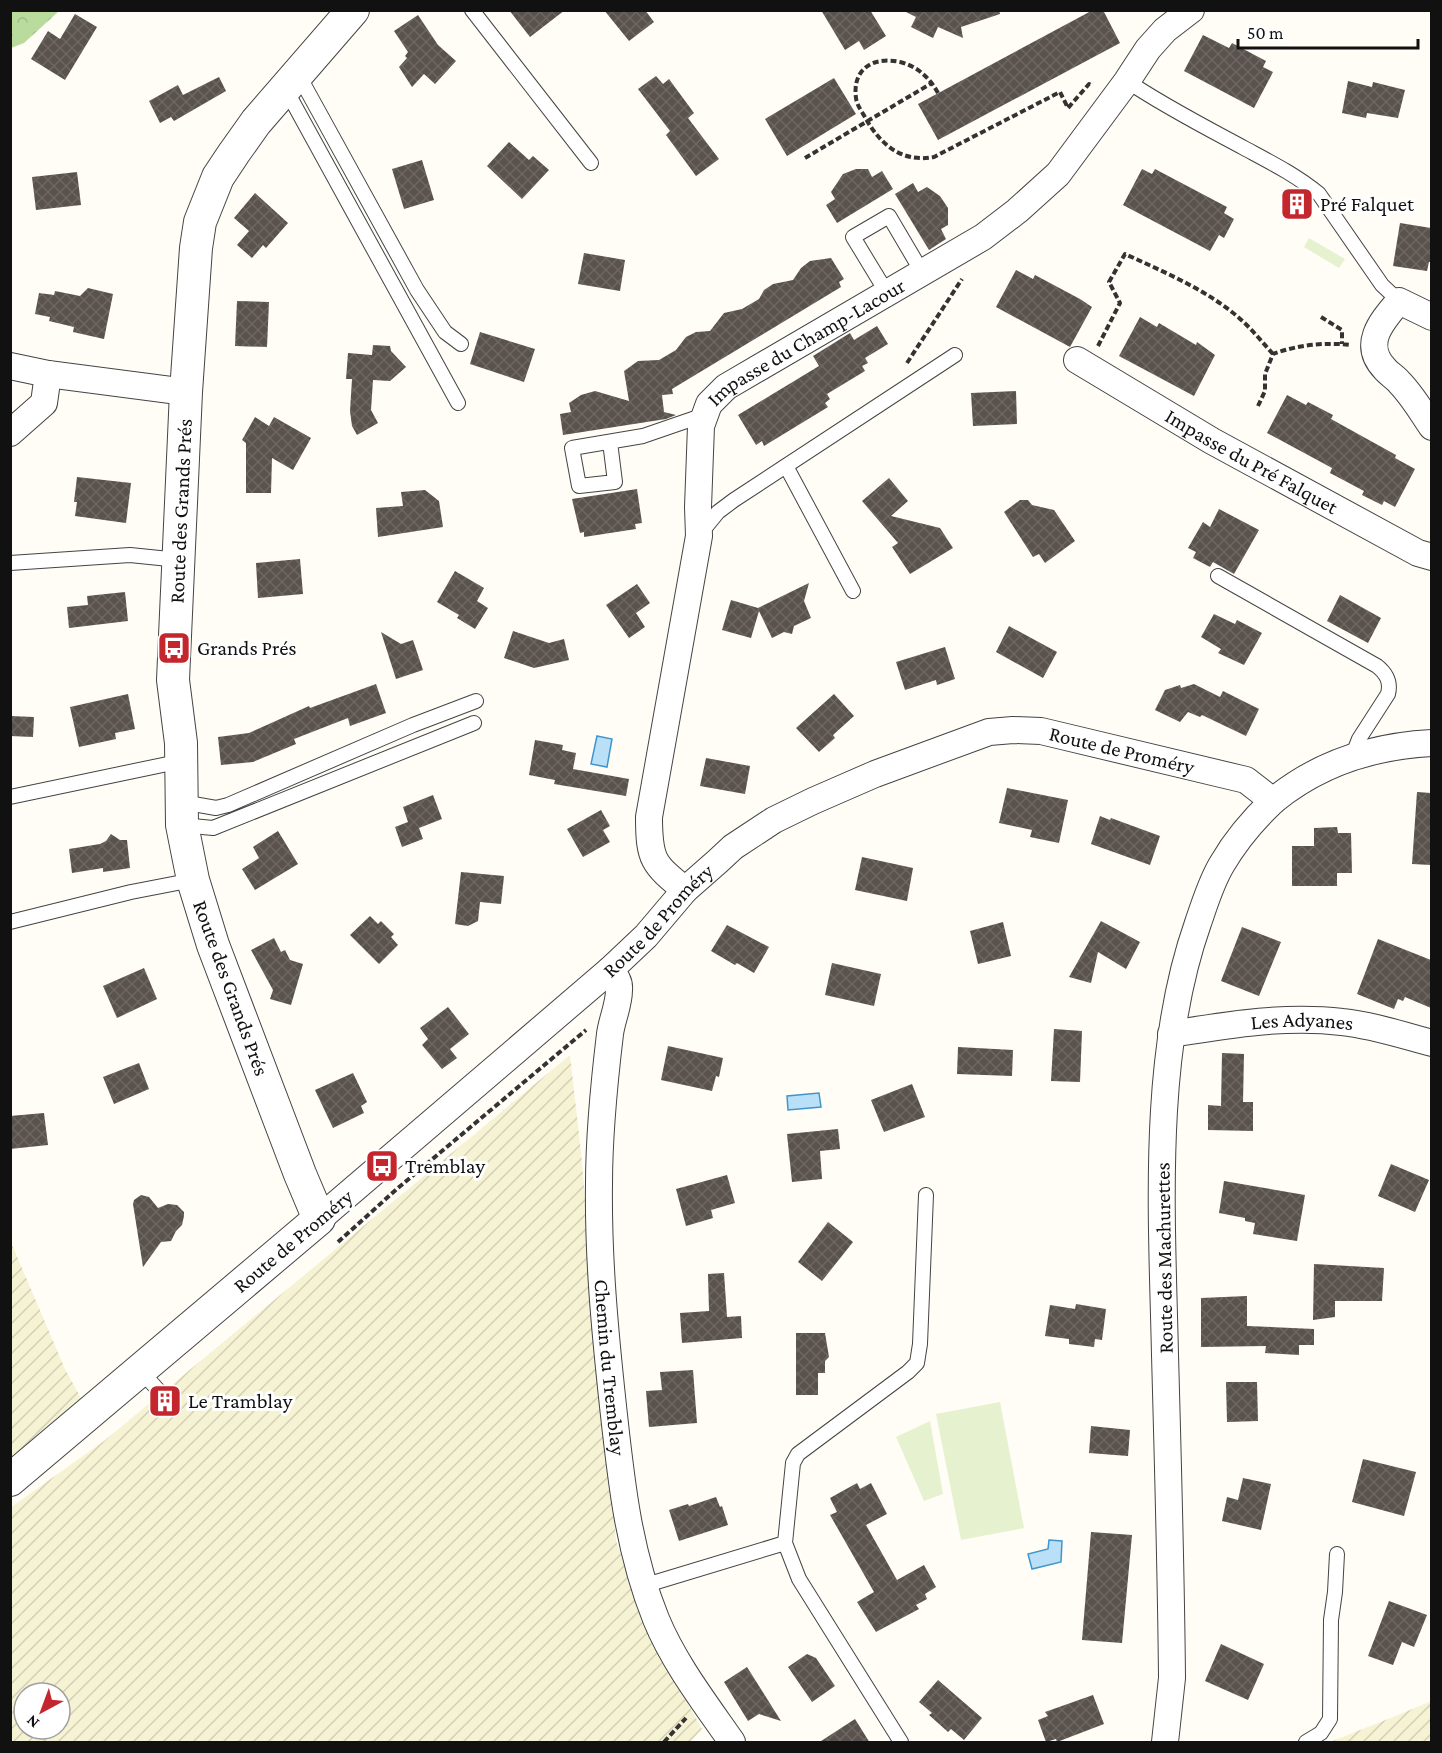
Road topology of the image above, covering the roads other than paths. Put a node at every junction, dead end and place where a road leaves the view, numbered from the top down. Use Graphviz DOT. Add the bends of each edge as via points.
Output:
graph roads {
  1 [pos="353,10"];
  2 [pos="472,10"];
  3 [pos="1191,10"];
  4 [pos="292,81"];
  5 [pos="1120,90"];
  6 [pos="591,163"];
  7 [pos="922,272"];
  8 [pos="886,293"];
  9 [pos="1399,301"];
  10 [pos="1431,317"];
  11 [pos="461,344"];
  12 [pos="955,355"];
  13 [pos="1082,363"];
  14 [pos="10,366"];
  15 [pos="48,374"];
  16 [pos="186,392"];
  17 [pos="458,403"];
  18 [pos="704,415"];
  19 [pos="1431,427"];
  20 [pos="10,434"];
  21 [pos="610,441"];
  22 [pos="786,466"];
  23 [pos="699,536"];
  24 [pos="1431,557"];
  25 [pos="178,561"];
  26 [pos="10,563"];
  27 [pos="1218,576"];
  28 [pos="853,591"];
  29 [pos="476,701"];
  30 [pos="474,723"];
  31 [pos="1431,743"];
  32 [pos="1352,757"];
  33 [pos="182,761"];
  34 [pos="10,797"];
  35 [pos="1274,801"];
  36 [pos="182,814"];
  37 [pos="193,880"];
  38 [pos="685,890"];
  39 [pos="10,922"];
  40 [pos="610,970"];
  41 [pos="1171,1034"];
  42 [pos="1431,1044"];
  43 [pos="926,1195"];
  44 [pos="319,1219"];
  45 [pos="10,1480"];
  46 [pos="785,1543"];
  47 [pos="1337,1554"];
  48 [pos="643,1586"];
  49 [pos="732,1743"];
  50 [pos="902,1743"];
  51 [pos="1165,1743"];
  52 [pos="1306,1743"];
  1 -- 4 [label="street, Route des Grands Prés"];
  2 -- 6 [label="lane"];
  3 -- 5 [label="street, Impasse du Champ-Lacour" via="1159,36"];
  4 -- 11 [label="lane" via="417,290 445,332"];
  4 -- 16 [label="street, Route des Grands Prés" via="234,153 204,210 196,248"];
  4 -- 17 [label="lane"];
  5 -- 7 [label="street, Impasse du Champ-Lacour" via="1058,174 983,237"];
  5 -- 9 [label="lane" via="1218,135 1308,185 1382,285"];
  7 -- 8 [label="street, Impasse du Champ-Lacour"];
  7 -- 8 [label="lane" via="889,216 880,221 853,237"];
  8 -- 18 [label="street, Impasse du Champ-Lacour" via="726,387 714,397"];
  9 -- 10 [label="street"];
  9 -- 19 [label="street" via="1377,330 1375,348 1384,369 1411,397"];
  12 -- 22 [label="lane"];
  13 -- 24 [label="street, Impasse du Pré Falquet" via="1212,441 1418,554"];
  14 -- 15 [label="street"];
  15 -- 16 [label="street"];
  15 -- 20 [label="street" via="44,403"];
  16 -- 25 [label="street, Route des Grands Prés"];
  18 -- 21 [label="lane" via="643,436"];
  18 -- 23 [label="street, Impasse du Champ-Lacour" via="700,437"];
  22 -- 23 [label="lane" via="718,512"];
  22 -- 28 [label="lane"];
  23 -- 38 [label="street, Impasse du Champ-Lacour" via="649,818 650,852 665,873"];
  25 -- 26 [label="lane" via="130,555"];
  25 -- 33 [label="street, Route des Grands Prés" via="173,680"];
  27 -- 32 [label="lane" via="1384,672 1389,680 1388,694"];
  29 -- 36 [label="lane" via="228,805"];
  30 -- 36 [label="lane" via="213,828"];
  31 -- 32 [label="street" via="1400,745"];
  32 -- 35 [label="street" via="1308,776"];
  33 -- 34 [label="lane"];
  33 -- 36 [label="street, Route des Grands Prés"];
  35 -- 38 [label="street, Route de Proméry" via="1246,780 1091,742 1041,731 989,732 875,774 774,820 733,848"];
  35 -- 41 [label="street, Route des Machurettes" via="1239,837 1215,879 1184,966"];
  36 -- 37 [label="street, Route des Grands Prés"];
  37 -- 39 [label="lane"];
  37 -- 44 [label="street, Route des Grands Prés" via="216,954"];
  38 -- 40 [label="street, Route de Proméry" via="646,936"];
  40 -- 44 [label="street, Route de Proméry"];
  40 -- 48 [label="street, Chemin du Tremblay" via="620,991 611,1026 603,1093 598,1218 603,1309 621,1479"];
  41 -- 42 [label="street, Les Adyanes" via="1233,1024 1341,1022"];
  41 -- 51 [label="street, Route des Machurettes" via="1162,1171 1172,1678"];
  43 -- 46 [label="lane" via="917,1363 798,1454 793,1463"];
  44 -- 45 [label="street, Route de Proméry" via="150,1381"];
  46 -- 48 [label="lane"];
  46 -- 50 [label="lane" via="806,1591"];
  47 -- 52 [label="lane" via="1331,1620 1330,1719 1321,1733"];
  48 -- 49 [label="street, Chemin du Tremblay" via="657,1622"];
}
